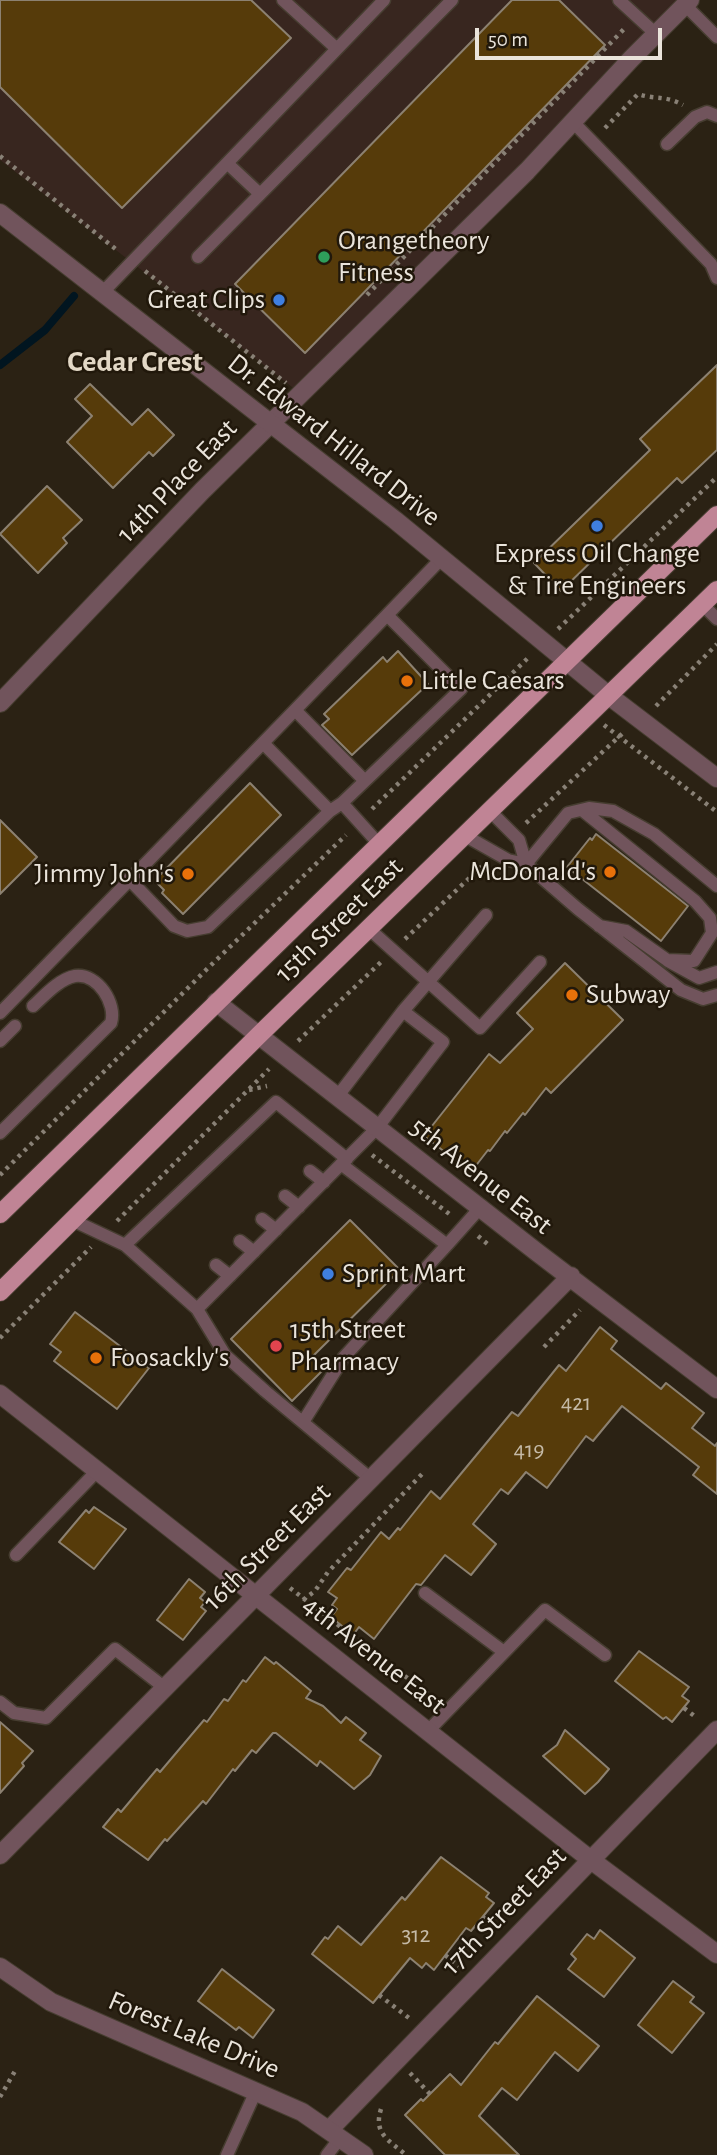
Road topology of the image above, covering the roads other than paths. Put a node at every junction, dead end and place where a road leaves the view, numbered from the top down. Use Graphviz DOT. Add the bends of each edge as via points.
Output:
graph roads {
  1 [pos="283,0"];
  2 [pos="384,0"];
  3 [pos="452,0"];
  4 [pos="619,0"];
  5 [pos="687,3"];
  6 [pos="656,34"];
  7 [pos="717,37"];
  8 [pos="337,49"];
  9 [pos="717,116"];
  10 [pos="573,122"];
  11 [pos="667,144"];
  12 [pos="227,163"];
  13 [pos="260,194"];
  14 [pos="0,213"];
  15 [pos="198,257"];
  16 [pos="717,278"];
  17 [pos="103,292"];
  18 [pos="270,423"];
  19 [pos="717,514"];
  20 [pos="442,558"];
  21 [pos="717,590"];
  22 [pos="702,604"];
  23 [pos="387,615"];
  24 [pos="717,619"];
  25 [pos="567,660"];
  26 [pos="608,695"];
  27 [pos="0,703"];
  28 [pos="295,710"];
  29 [pos="263,743"];
  30 [pos="717,778"];
  31 [pos="365,781"];
  32 [pos="342,803"];
  33 [pos="489,810"];
  34 [pos="582,810"];
  35 [pos="330,811"];
  36 [pos="464,835"];
  37 [pos="379,844"];
  38 [pos="526,864"];
  39 [pos="129,878"];
  40 [pos="717,886"];
  41 [pos="486,915"];
  42 [pos="713,922"];
  43 [pos="599,926"];
  44 [pos="368,928"];
  45 [pos="667,960"];
  46 [pos="540,961"];
  47 [pos="717,972"];
  48 [pos="427,981"];
  49 [pos="717,995"];
  50 [pos="216,1002"];
  51 [pos="33,1006"];
  52 [pos="403,1011"];
  53 [pos="0,1013"];
  54 [pos="15,1026"];
  55 [pos="258,1035"];
  56 [pos="0,1041"];
  57 [pos="337,1097"];
  58 [pos="377,1128"];
  59 [pos="0,1133"];
  60 [pos="344,1161"];
  61 [pos="310,1171"];
  62 [pos="324,1182"];
  63 [pos="285,1196"];
  64 [pos="299,1207"];
  65 [pos="480,1208"];
  66 [pos="0,1214"];
  67 [pos="262,1219"];
  68 [pos="72,1220"];
  69 [pos="276,1230"];
  70 [pos="240,1241"];
  71 [pos="125,1245"];
  72 [pos="447,1245"];
  73 [pos="254,1252"];
  74 [pos="216,1265"];
  75 [pos="230,1276"];
  76 [pos="571,1276"];
  77 [pos="0,1292"];
  78 [pos="197,1309"];
  79 [pos="717,1389"];
  80 [pos="0,1394"];
  81 [pos="303,1422"];
  82 [pos="97,1471"];
  83 [pos="371,1479"];
  84 [pos="16,1555"];
  85 [pos="425,1593"];
  86 [pos="256,1596"];
  87 [pos="504,1652"];
  88 [pos="605,1655"];
  89 [pos="165,1688"];
  90 [pos="0,1702"];
  91 [pos="717,1730"];
  92 [pos="428,1731"];
  93 [pos="0,1855"];
  94 [pos="591,1860"];
  95 [pos="717,1954"];
  96 [pos="0,1968"];
  97 [pos="256,2091"];
  98 [pos="335,2134"];
  99 [pos="227,2155"];
  100 [pos="327,2155"];
  101 [pos="364,2155"];
  1 -- 8 [label="lane"];
  2 -- 8 [label="lane"];
  3 -- 13 [label="lane"];
  4 -- 6 [label="lane"];
  5 -- 6 [label="street, 14th Place East"];
  5 -- 7 [label="lane"];
  6 -- 10 [label="street, 14th Place East"];
  8 -- 12 [label="lane"];
  9 -- 11 [label="lane" via="707,112 695,117"];
  10 -- 16 [label="lane" via="711,264"];
  10 -- 18 [label="street, 14th Place East"];
  12 -- 13 [label="lane"];
  12 -- 17 [label="lane"];
  13 -- 15 [label="lane"];
  14 -- 17 [label="street, Dr. Edward Hillard Drive"];
  17 -- 18 [label="street, Dr. Edward Hillard Drive"];
  18 -- 20 [label="street, Dr. Edward Hillard Drive"];
  18 -- 27 [label="street, 14th Place East"];
  19 -- 25 [label="main road, 15th Street East"];
  20 -- 23 [label="lane"];
  20 -- 25 [label="street, Dr. Edward Hillard Drive"];
  21 -- 22 [label="main road, 15th Street East"];
  22 -- 24 [label="lane"];
  22 -- 26 [label="main road, 15th Street East"];
  23 -- 28 [label="lane"];
  23 -- 31 [label="lane" via="461,689"];
  25 -- 26 [label="street, Dr. Edward Hillard Drive"];
  25 -- 37 [label="main road, 15th Street East"];
  26 -- 30 [label="street, Dr. Edward Hillard Drive"];
  26 -- 33 [label="main road, 15th Street East"];
  28 -- 29 [label="lane"];
  28 -- 31 [label="lane"];
  29 -- 35 [label="lane"];
  29 -- 39 [label="lane"];
  31 -- 32 [label="lane"];
  32 -- 35 [label="lane"];
  32 -- 37 [label="lane"];
  33 -- 36 [label="main road, 15th Street East"];
  33 -- 38 [label="lane" via="520,839"];
  34 -- 38 [label="lane" via="568,813"];
  34 -- 40 [label="lane" via="613,811 653,834"];
  34 -- 42 [label="lane" via="695,901"];
  35 -- 39 [label="lane" via="208,928 187,932 174,926"];
  36 -- 38 [label="lane" via="508,860"];
  36 -- 44 [label="main road, 15th Street East"];
  37 -- 50 [label="main road, 15th Street East"];
  38 -- 43 [label="lane"];
  39 -- 53 [label="lane"];
  41 -- 48 [label="lane"];
  42 -- 45 [label="lane" via="712,933 694,961"];
  43 -- 45 [label="lane" via="626,931"];
  43 -- 49 [label="lane" via="681,990 703,999"];
  44 -- 48 [label="lane"];
  44 -- 55 [label="main road, 15th Street East"];
  45 -- 47 [label="lane" via="699,978"];
  46 -- 48 [label="lane" via="480,1028"];
  48 -- 52 [label="lane"];
  50 -- 55 [label="street, 5th Avenue East"];
  50 -- 66 [label="main road, 15th Street East"];
  51 -- 59 [label="lane" via="74,976 88,978 102,989 114,1013 111,1023"];
  52 -- 57 [label="lane"];
  52 -- 58 [label="lane" via="443,1042"];
  54 -- 56 [label="lane"];
  55 -- 57 [label="street, 5th Avenue East"];
  55 -- 68 [label="main road, 15th Street East"];
  57 -- 58 [label="street, 5th Avenue East"];
  58 -- 60 [label="lane"];
  58 -- 65 [label="street, 5th Avenue East"];
  60 -- 62 [label="lane"];
  60 -- 71 [label="lane" via="276,1102 256,1129 207,1176 159,1221"];
  60 -- 72 [label="lane"];
  61 -- 62 [label="lane"];
  62 -- 64 [label="lane"];
  63 -- 64 [label="lane"];
  64 -- 69 [label="lane"];
  65 -- 72 [label="lane"];
  65 -- 76 [label="street, 5th Avenue East"];
  67 -- 69 [label="lane"];
  68 -- 71 [label="lane"];
  68 -- 77 [label="main road, 15th Street East"];
  69 -- 73 [label="lane"];
  70 -- 73 [label="lane"];
  71 -- 78 [label="lane"];
  72 -- 81 [label="lane" via="344,1357"];
  73 -- 75 [label="lane"];
  74 -- 75 [label="lane"];
  75 -- 78 [label="lane"];
  76 -- 79 [label="street, 5th Avenue East"];
  76 -- 83 [label="street, 16th Street East"];
  78 -- 81 [label="lane" via="225,1355"];
  80 -- 82 [label="street, 4th Avenue East"];
  81 -- 83 [label="lane"];
  82 -- 84 [label="lane"];
  82 -- 86 [label="street, 4th Avenue East"];
  83 -- 86 [label="street, 16th Street East"];
  85 -- 87 [label="lane"];
  86 -- 89 [label="street, 16th Street East"];
  86 -- 92 [label="street, 4th Avenue East"];
  87 -- 88 [label="lane" via="545,1610"];
  87 -- 92 [label="lane"];
  89 -- 90 [label="lane" via="115,1649 46,1718 14,1713"];
  89 -- 93 [label="street, 16th Street East"];
  91 -- 94 [label="street, 17th Street East"];
  92 -- 94 [label="street, 4th Avenue East"];
  94 -- 95 [label="street, 4th Avenue East"];
  94 -- 98 [label="street, 17th Street East"];
  96 -- 97 [label="street, Forest Lake Drive" via="51,2002"];
  97 -- 98 [label="street, Forest Lake Drive" via="302,2112"];
  97 -- 99 [label="lane"];
  98 -- 100 [label="lane"];
  98 -- 101 [label="street, Forest Lake Drive"];
}
